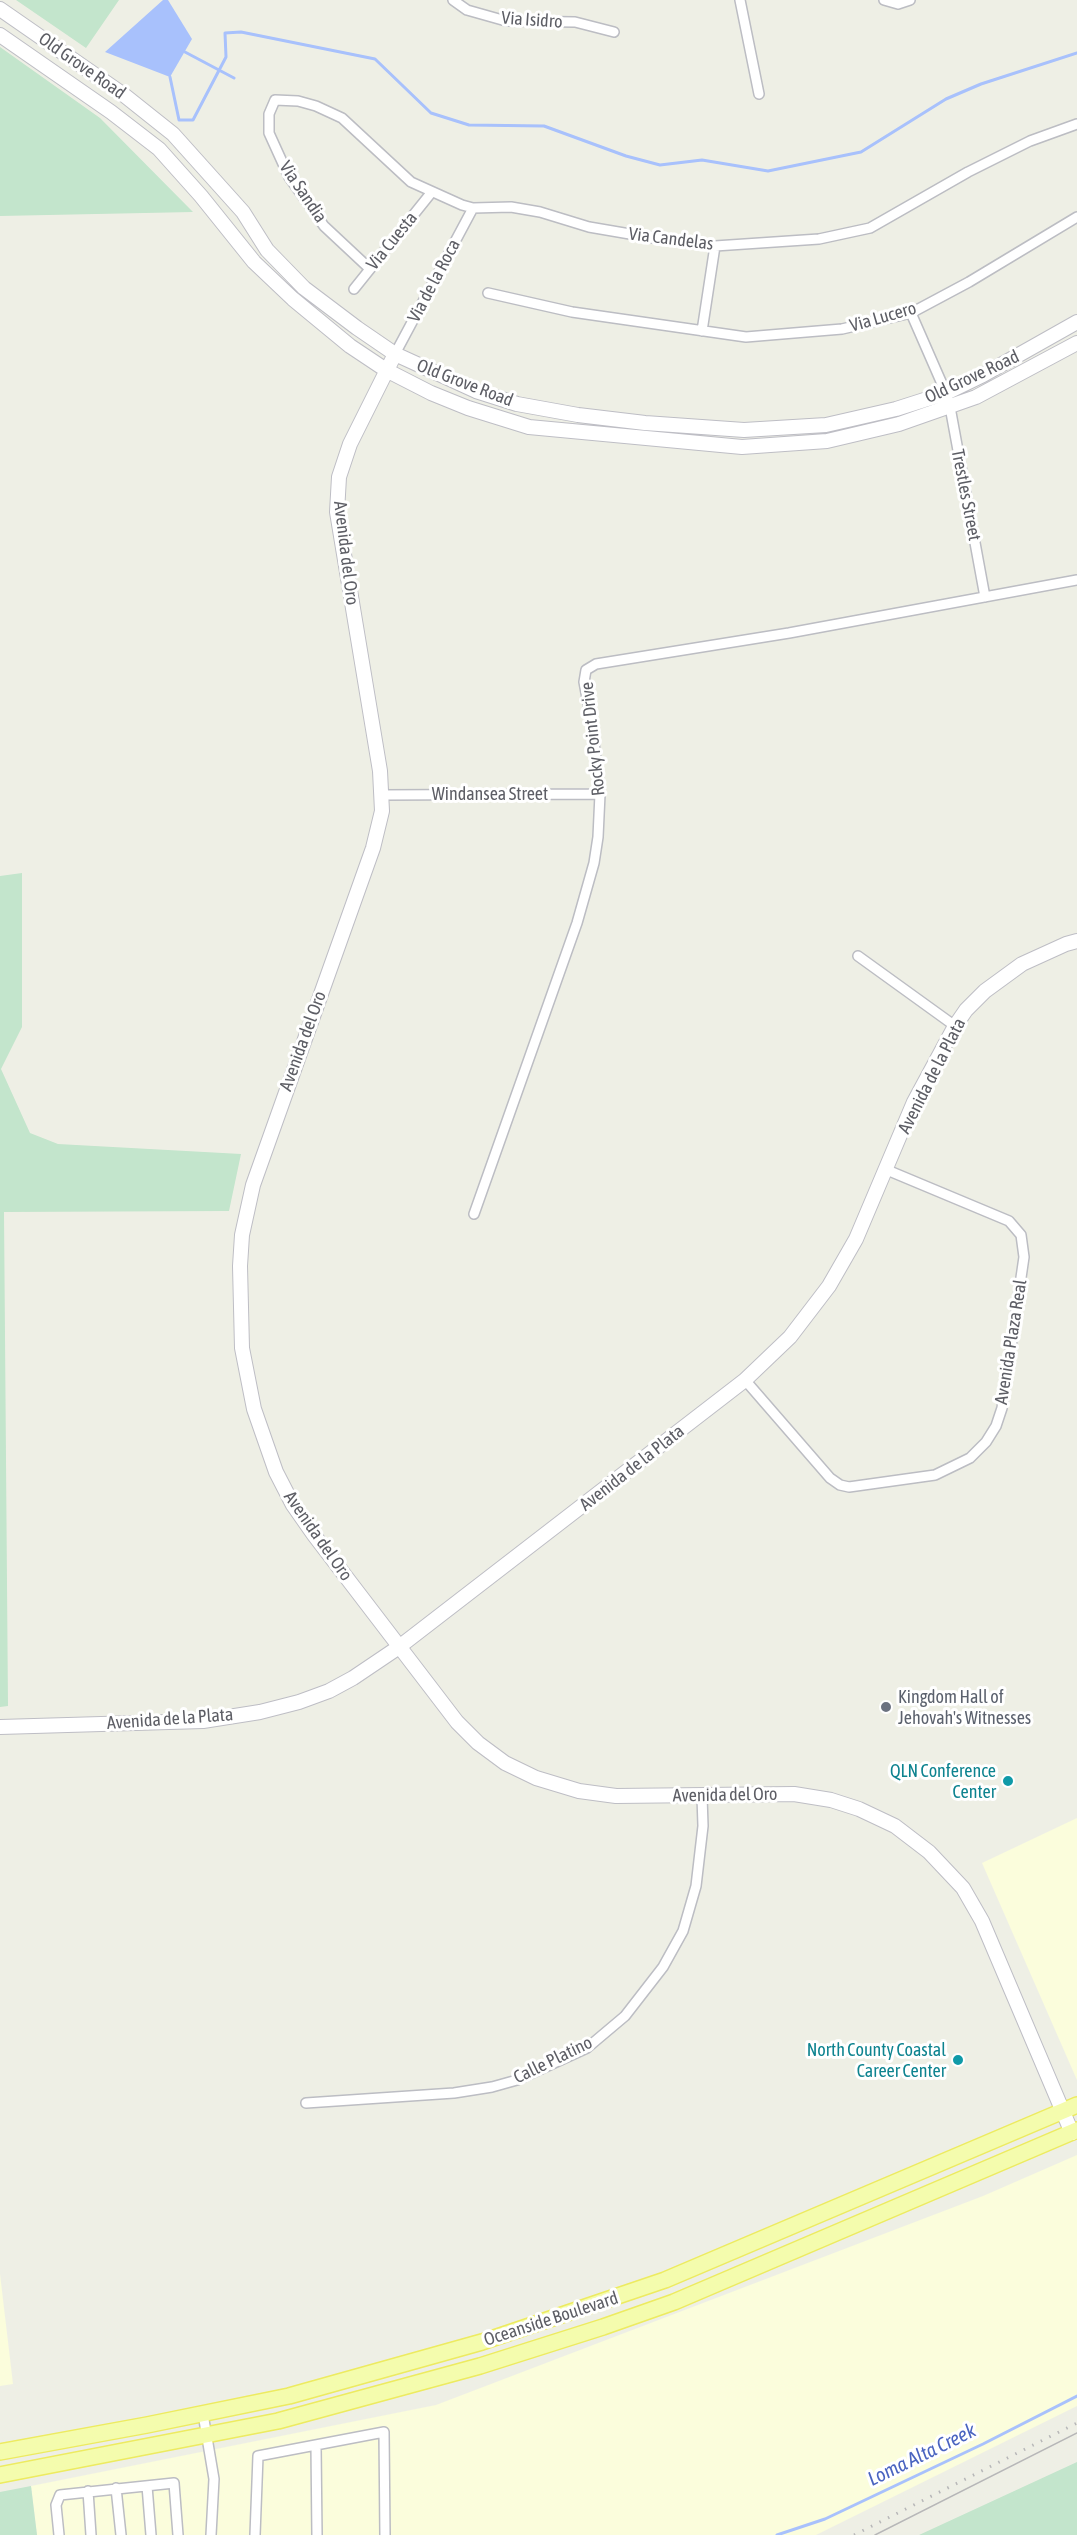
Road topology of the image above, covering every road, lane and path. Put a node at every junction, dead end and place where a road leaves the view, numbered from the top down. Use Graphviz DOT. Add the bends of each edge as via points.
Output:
graph roads {
  1 [pos="453,0"];
  2 [pos="740,0"];
  3 [pos="884,0"];
  4 [pos="910,0"];
  5 [pos="0,9"];
  6 [pos="614,32"];
  7 [pos="0,35"];
  8 [pos="759,94"];
  9 [pos="275,100"];
  10 [pos="1077,124"];
  11 [pos="431,193"];
  12 [pos="473,208"];
  13 [pos="1077,217"];
  14 [pos="715,246"];
  15 [pos="370,269"];
  16 [pos="354,289"];
  17 [pos="488,293"];
  18 [pos="911,313"];
  19 [pos="1077,322"];
  20 [pos="702,331"];
  21 [pos="1077,343"];
  22 [pos="395,354"];
  23 [pos="386,370"];
  24 [pos="946,393"];
  25 [pos="950,407"];
  26 [pos="1077,580"];
  27 [pos="985,597"];
  28 [pos="600,794"];
  29 [pos="381,795"];
  30 [pos="1077,941"];
  31 [pos="858,956"];
  32 [pos="955,1026"];
  33 [pos="887,1170"];
  34 [pos="474,1214"];
  35 [pos="745,1380"];
  36 [pos="399,1647"];
  37 [pos="0,1727"];
  38 [pos="702,1796"];
  39 [pos="306,2103"];
  40 [pos="1077,2105"];
  41 [pos="1062,2111"];
  42 [pos="1074,2132"];
  43 [pos="203,2414"];
  44 [pos="207,2436"];
  45 [pos="316,2446"];
  46 [pos="0,2452"];
  47 [pos="0,2475"];
  48 [pos="147,2486"];
  49 [pos="116,2488"];
  50 [pos="88,2491"];
  51 [pos="59,2535"];
  52 [pos="91,2535"];
  53 [pos="121,2535"];
  54 [pos="151,2535"];
  55 [pos="178,2535"];
  56 [pos="212,2535"];
  57 [pos="255,2535"];
  58 [pos="317,2535"];
  59 [pos="385,2535"];
  1 -- 6 [label="street, Via Isidro" via="467,10 506,21 575,22"];
  2 -- 8 [label="street"];
  3 -- 4 [label="street" via="898,4"];
  5 -- 22 [label="street, Old Grove Road" via="173,134 243,212 267,250 304,288"];
  7 -- 23 [label="street, Old Grove Road" via="159,149 254,262 350,346"];
  9 -- 11 [label="street, Via Candelas" via="298,101 342,118 411,182"];
  9 -- 15 [label="street, Via Sandia" via="269,114 269,133 290,177 324,226"];
  10 -- 14 [label="street, Via Candelas" via="1030,141 968,172 870,228 819,239"];
  11 -- 12 [label="street, Via Candelas"];
  11 -- 15 [label="street, Via Cuesta"];
  12 -- 14 [label="street, Via Candelas" via="511,207 589,227"];
  12 -- 22 [label="street, Via de la Roca"];
  13 -- 18 [label="street, Via Lucero"];
  14 -- 20 [label="street"];
  15 -- 16 [label="street, Via Cuesta"];
  17 -- 20 [label="street, Via Lucero" via="572,312"];
  18 -- 20 [label="street, Via Lucero" via="842,329 753,337"];
  18 -- 24 [label="street, Trestles Street"];
  19 -- 24 [label="street, Old Grove Road"];
  21 -- 25 [label="street, Old Grove Road"];
  22 -- 23 [label="street, Avenida del Oro"];
  22 -- 24 [label="street, Old Grove Road" via="476,391 517,404 578,415 711,428 826,425"];
  23 -- 25 [label="street, Old Grove Road" via="468,408 529,427 742,447 827,441"];
  23 -- 29 [label="street, Avenida del Oro" via="350,444 339,477 337,512"];
  24 -- 25 [label="street, Trestles Street"];
  25 -- 27 [label="street, Trestles Street"];
  26 -- 27 [label="street, Rocky Point Drive"];
  27 -- 28 [label="street, Rocky Point Drive" via="596,664 586,670 584,682"];
  28 -- 29 [label="street, Windansea Street"];
  28 -- 34 [label="street, Rocky Point Drive" via="598,837 584,901"];
  29 -- 36 [label="street, Avenida del Oro" via="382,811 373,848 253,1185 242,1235 240,1278 242,1348 254,1409 276,1472 314,1535"];
  30 -- 32 [label="street, Avenida de la Plata" via="1022,964 985,991"];
  31 -- 32 [label="street"];
  32 -- 33 [label="street, Avenida de la Plata" via="914,1102"];
  33 -- 35 [label="street, Avenida de la Plata" via="856,1239 829,1286 790,1337"];
  33 -- 35 [label="street, Avenida Plaza Real" via="1009,1221 1022,1235 1024,1257 1002,1408 986,1442 970,1458 935,1475 840,1485"];
  35 -- 36 [label="street, Avenida de la Plata"];
  36 -- 37 [label="street, Avenida de la Plata" via="329,1690 260,1712 203,1721"];
  36 -- 38 [label="street, Avenida del Oro" via="457,1722 505,1763 536,1778 579,1791 616,1796"];
  38 -- 39 [label="street, Calle Platino" via="696,1886 683,1931 663,1968 625,2016 587,2048 517,2080 492,2087"];
  38 -- 41 [label="street, Avenida del Oro" via="794,1794 831,1800 895,1826 929,1852 963,1888 982,1921"];
  40 -- 41 [label="main road, Oceanside Boulevard"];
  41 -- 42 [label="street, Avenida del Oro"];
  41 -- 43 [label="main road, Oceanside Boulevard" via="605,2302 391,2368"];
  42 -- 44 [label="main road, Oceanside Boulevard" via="696,2293 603,2327 368,2397"];
  43 -- 44 [label="street"];
  43 -- 46 [label="main road, Oceanside Boulevard"];
  44 -- 47 [label="main road, Oceanside Boulevard"];
  44 -- 56 [label="street" via="214,2479"];
  45 -- 57 [label="street" via="258,2456"];
  45 -- 58 [label="street"];
  45 -- 59 [label="street" via="384,2432"];
  48 -- 49 [label="street"];
  48 -- 54 [label="street"];
  48 -- 55 [label="street" via="174,2483"];
  49 -- 50 [label="street"];
  49 -- 53 [label="street"];
  50 -- 51 [label="street" via="57,2498"];
  50 -- 52 [label="street"];
}
